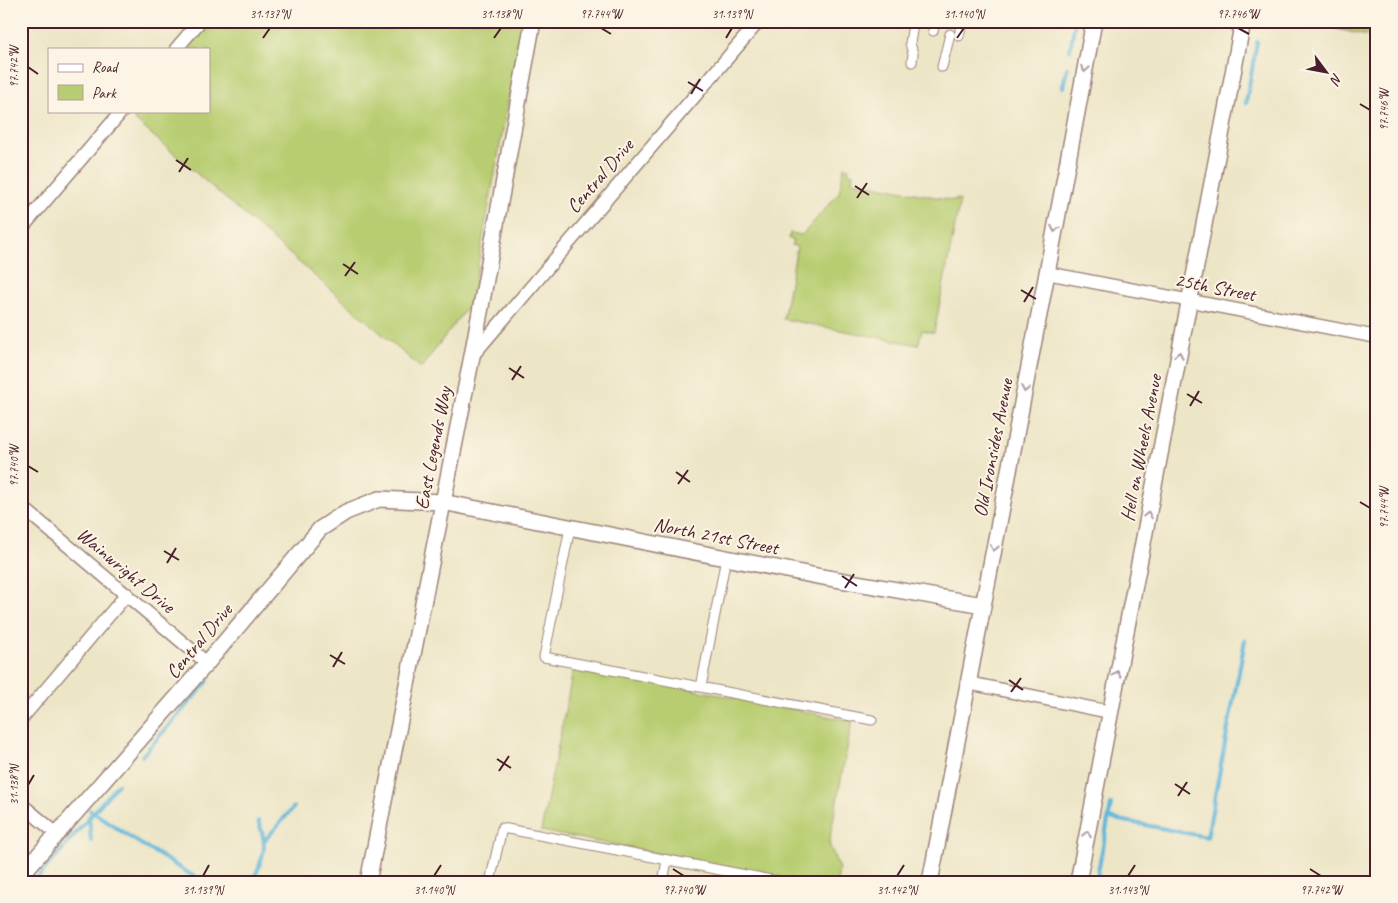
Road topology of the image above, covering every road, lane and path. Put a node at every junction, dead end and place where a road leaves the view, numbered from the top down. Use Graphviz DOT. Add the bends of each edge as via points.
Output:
graph roads {
  1 [pos="200,21"];
  2 [pos="533,21"];
  3 [pos="935,21"];
  4 [pos="962,21"];
  5 [pos="1094,21"];
  6 [pos="1227,21"];
  7 [pos="753,23"];
  8 [pos="1243,23"];
  9 [pos="913,24"];
  10 [pos="933,31"];
  11 [pos="177,48"];
  12 [pos="912,62"];
  13 [pos="942,67"];
  14 [pos="121,112"];
  15 [pos="21,228"];
  16 [pos="1047,273"];
  17 [pos="1189,301"];
  18 [pos="1377,337"];
  19 [pos="472,356"];
  20 [pos="442,502"];
  21 [pos="21,506"];
  22 [pos="570,528"];
  23 [pos="726,558"];
  24 [pos="127,594"];
  25 [pos="983,605"];
  26 [pos="207,663"];
  27 [pos="968,683"];
  28 [pos="701,687"];
  29 [pos="1110,712"];
  30 [pos="21,719"];
  31 [pos="872,720"];
  32 [pos="21,804"];
  33 [pos="57,834"];
  34 [pos="667,860"];
  35 [pos="21,875"];
  36 [pos="368,882"];
  37 [pos="490,882"];
  38 [pos="663,882"];
  39 [pos="782,882"];
  40 [pos="930,882"];
  41 [pos="1078,882"];
  1 -- 11 [label="street"];
  2 -- 19 [label="street, East Legends Way"];
  3 -- 10 [label="street"];
  4 -- 13 [label="street"];
  5 -- 16 [label="street, Old Ironsides Avenue, one-way"];
  6 -- 8 [label="street"];
  7 -- 19 [label="street, Central Drive"];
  8 -- 17 [label="street, Hell on Wheels Avenue"];
  9 -- 12 [label="street"];
  14 -- 15 [label="street"];
  16 -- 17 [label="street, 25th Street"];
  16 -- 25 [label="street, Old Ironsides Avenue, one-way"];
  17 -- 18 [label="street, 25th Street"];
  29 -- 17 [label="street, Hell on Wheels Avenue, one-way"];
  19 -- 20 [label="street, East Legends Way"];
  20 -- 22 [label="street, North 21st Street"];
  20 -- 26 [label="street, Central Drive" via="379,499 346,512 320,529"];
  20 -- 36 [label="street, East Legends Way"];
  21 -- 24 [label="street, Wainwright Drive"];
  22 -- 23 [label="street, North 21st Street"];
  22 -- 28 [label="street" via="544,657"];
  23 -- 25 [label="street, North 21st Street"];
  23 -- 28 [label="street"];
  24 -- 26 [label="street, Wainwright Drive"];
  24 -- 30 [label="street"];
  25 -- 27 [label="street, Old Ironsides Avenue"];
  26 -- 33 [label="street, Central Drive"];
  27 -- 29 [label="street"];
  27 -- 40 [label="street, Old Ironsides Avenue"];
  28 -- 31 [label="street"];
  41 -- 29 [label="street, Hell on Wheels Avenue, one-way"];
  32 -- 33 [label="street"];
  33 -- 35 [label="street, Central Drive"];
  34 -- 37 [label="street" via="502,828"];
  34 -- 38 [label="street"];
  34 -- 39 [label="street"];
}
